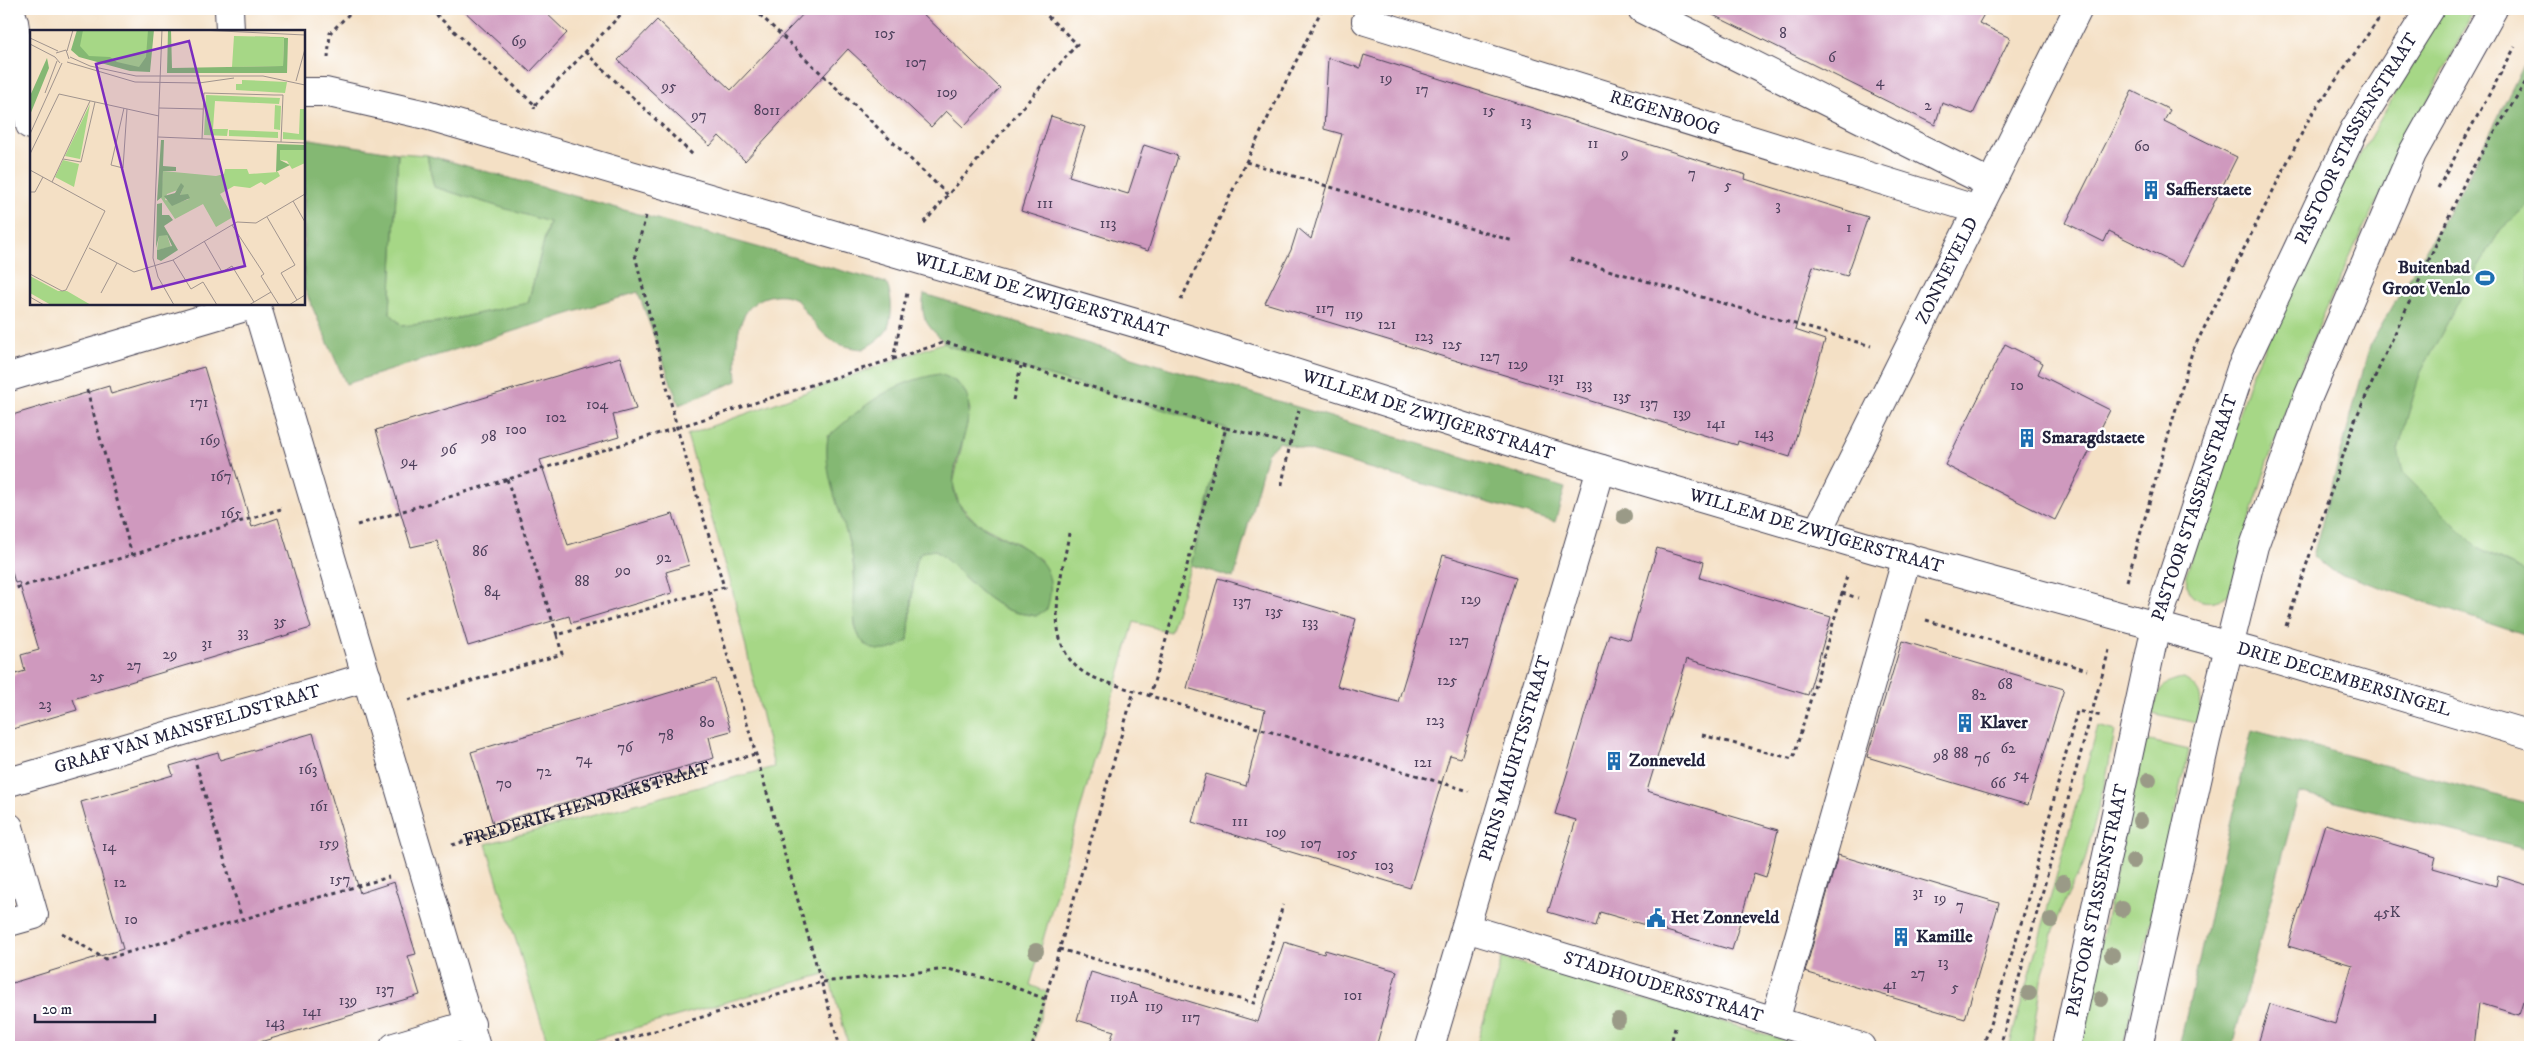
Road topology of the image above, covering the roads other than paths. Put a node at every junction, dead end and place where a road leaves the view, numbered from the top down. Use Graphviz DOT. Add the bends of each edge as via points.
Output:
graph roads {
  1 [pos="10,9"];
  2 [pos="229,9"];
  3 [pos="1372,9"];
  4 [pos="1642,9"];
  5 [pos="2078,9"];
  6 [pos="2430,9"];
  7 [pos="2493,9"];
  8 [pos="230,30"];
  9 [pos="315,92"];
  10 [pos="23,127"];
  11 [pos="1991,184"];
  12 [pos="1978,210"];
  13 [pos="252,305"];
  14 [pos="255,305"];
  15 [pos="9,377"];
  16 [pos="1601,469"];
  17 [pos="1817,532"];
  18 [pos="1906,557"];
  19 [pos="2156,626"];
  20 [pos="2228,645"];
  21 [pos="367,677"];
  22 [pos="2530,734"];
  23 [pos="9,782"];
  24 [pos="9,827"];
  25 [pos="21,919"];
  26 [pos="1466,928"];
  27 [pos="1775,1021"];
  28 [pos="474,1036"];
  29 [pos="394,1047"];
  30 [pos="1430,1047"];
  31 [pos="1862,1047"];
  32 [pos="2066,1047"];
  33 [pos="2138,1047"];
  1 -- 10 [label="street" via="14,22"];
  2 -- 8 [label="street"];
  3 -- 12 [label="street, REGENBOOG" via="1366,21"];
  4 -- 11 [label="street"];
  5 -- 11 [label="street, ZONNEVELD"];
  6 -- 19 [label="street, PASTOOR STASSENSTRAAT" via="2354,130 2241,369"];
  7 -- 20 [label="street" via="2412,154 2308,397 2254,546"];
  9 -- 16 [label="street, WILLEM DE ZWIJGERSTRAAT" via="426,115 704,196 1166,332"];
  11 -- 12 [label="street, ZONNEVELD"];
  12 -- 17 [label="street, ZONNEVELD"];
  13 -- 15 [label="street"];
  14 -- 21 [label="street"];
  16 -- 17 [label="street, WILLEM DE ZWIJGERSTRAAT"];
  16 -- 26 [label="street, PRINS MAURITSSTRAAT"];
  17 -- 18 [label="street, WILLEM DE ZWIJGERSTRAAT"];
  18 -- 19 [label="street, WILLEM DE ZWIJGERSTRAAT"];
  18 -- 27 [label="street"];
  19 -- 20 [label="street, DRIE DECEMBERSINGEL"];
  19 -- 32 [label="street, PASTOOR STASSENSTRAAT"];
  20 -- 22 [label="street, DRIE DECEMBERSINGEL"];
  20 -- 33 [label="street"];
  21 -- 23 [label="street, GRAAF VAN MANSFELDSTRAAT"];
  21 -- 28 [label="street"];
  24 -- 25 [label="street"];
  26 -- 27 [label="street, STADHOUDERSSTRAAT"];
  26 -- 30 [label="street, PRINS MAURITSSTRAAT"];
  27 -- 31 [label="street, STADHOUDERSSTRAAT"];
  28 -- 29 [label="street"];
}
